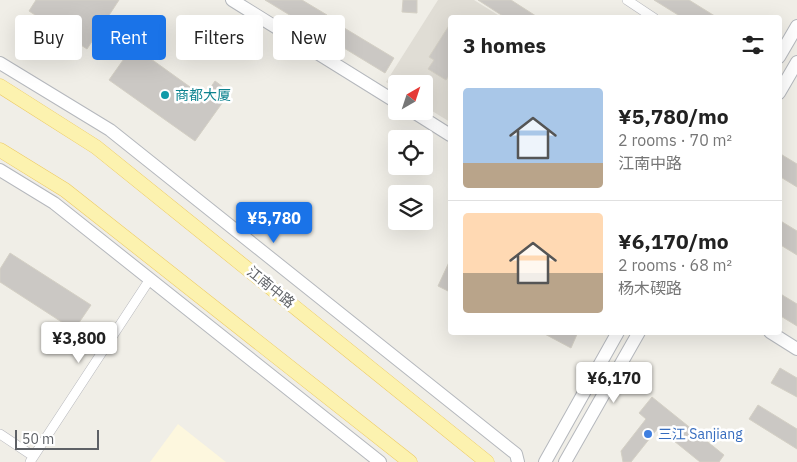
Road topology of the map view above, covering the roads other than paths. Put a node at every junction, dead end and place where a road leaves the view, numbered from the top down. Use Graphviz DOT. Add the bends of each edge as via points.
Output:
graph roads {
  1 [pos="232,0"];
  2 [pos="627,0"];
  3 [pos="650,15"];
  4 [pos="797,26"];
  5 [pos="782,52"];
  6 [pos="797,62"];
  7 [pos="0,63"];
  8 [pos="0,86"];
  9 [pos="782,88"];
  10 [pos="388,97"];
  11 [pos="426,120"];
  12 [pos="448,134"];
  13 [pos="0,150"];
  14 [pos="0,170"];
  15 [pos="150,279"];
  16 [pos="616,335"];
  17 [pos="638,335"];
  18 [pos="775,335"];
  19 [pos="797,349"];
  20 [pos="0,434"];
  21 [pos="31,459"];
  22 [pos="380,462"];
  23 [pos="410,462"];
  24 [pos="487,462"];
  25 [pos="518,462"];
  26 [pos="545,462"];
  27 [pos="565,462"];
  1 -- 10 [label="main road"];
  2 -- 3 [label="street"];
  4 -- 5 [label="main road"];
  6 -- 9 [label="main road"];
  7 -- 25 [label="main road" via="110,130 516,454"];
  8 -- 24 [label="main road, 江南中路" via="96,147"];
  11 -- 12 [label="main road"];
  13 -- 23 [label="main road" via="65,190"];
  14 -- 15 [label="main road" via="54,203"];
  15 -- 21 [label="street"];
  15 -- 22 [label="main road"];
  16 -- 26 [label="main road"];
  17 -- 27 [label="main road"];
  18 -- 19 [label="main road"];
  20 -- 21 [label="street"];
}
